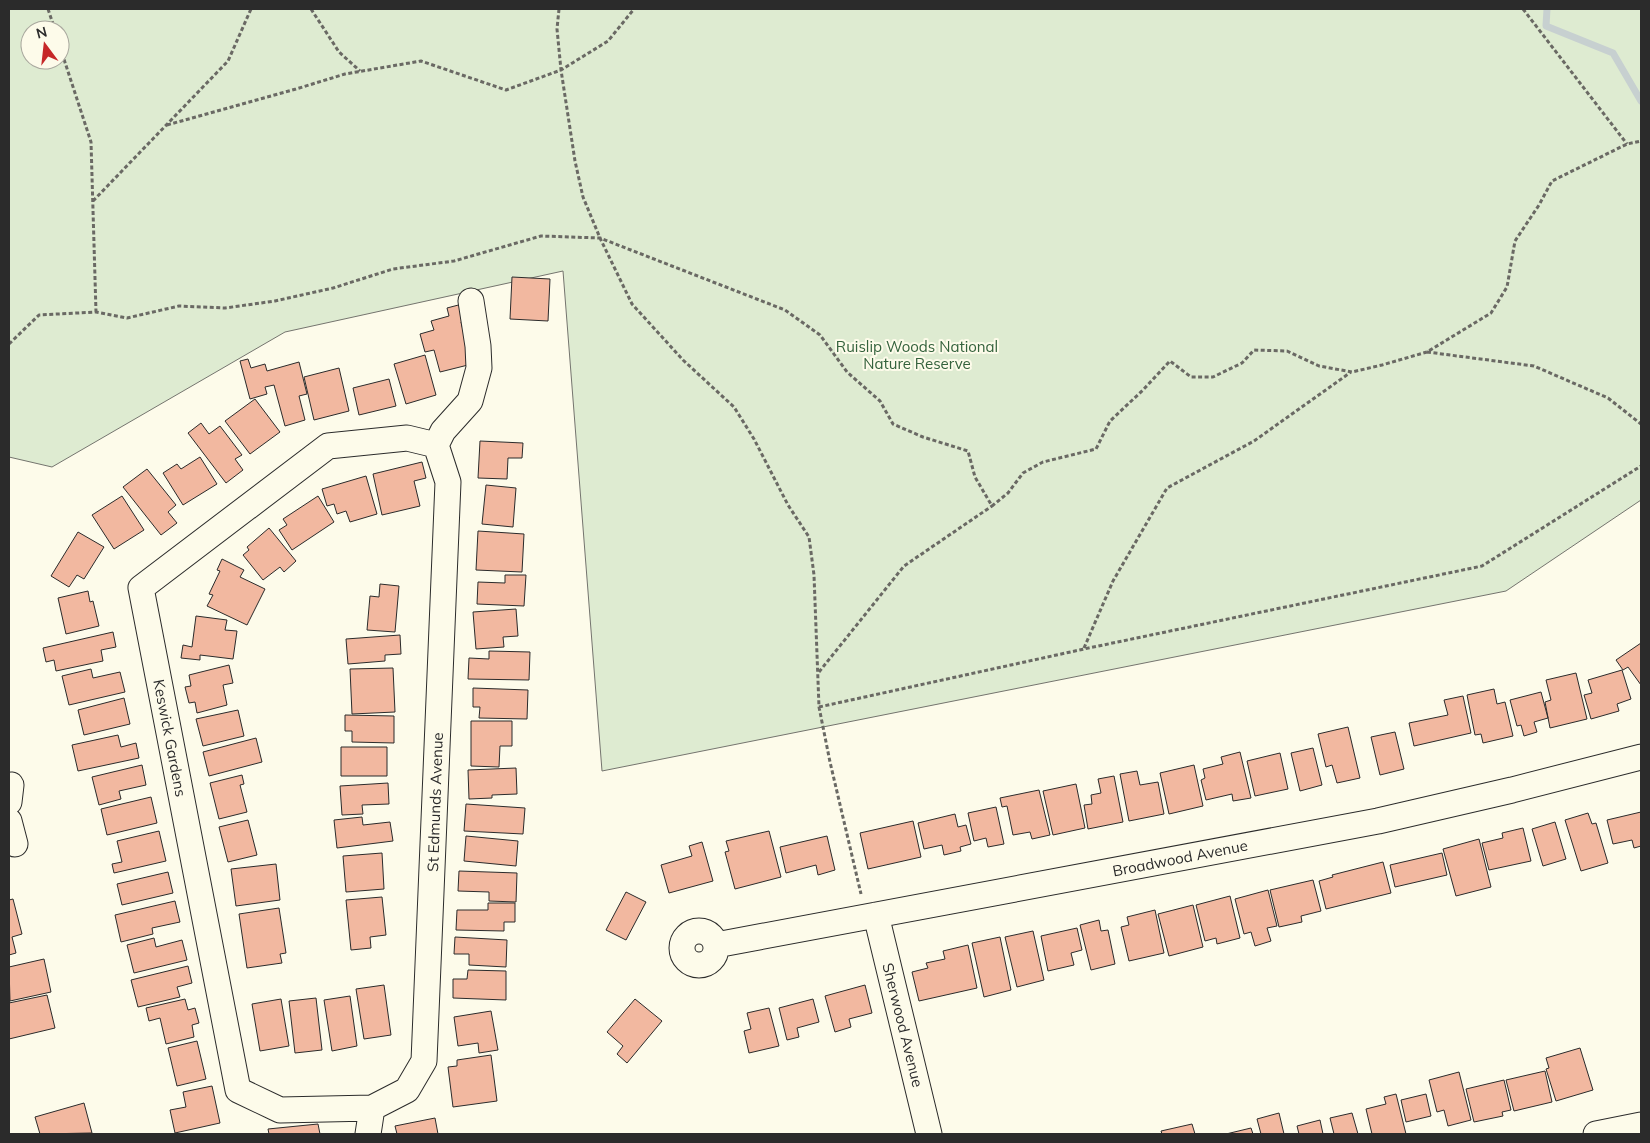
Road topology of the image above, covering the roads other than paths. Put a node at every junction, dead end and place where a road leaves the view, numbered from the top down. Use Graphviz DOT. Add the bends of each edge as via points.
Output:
graph roads {
  1 [pos="471,302"];
  2 [pos="436,445"];
  3 [pos="1641,757"];
  4 [pos="872,916"];
  5 [pos="716,945"];
  6 [pos="372,1108"];
  7 [pos="1641,1125"];
  8 [pos="368,1134"];
  9 [pos="929,1134"];
  10 [pos="1596,1134"];
  1 -- 2 [label="street" via="479,368 470,401 443,431"];
  2 -- 6 [label="street, St Edmunds Avenue" via="448,482 424,1061 407,1090"];
  2 -- 6 [label="street, Keswick Gardens" via="407,438 328,446 141,588 238,1090 280,1110"];
  3 -- 4 [label="street, Broadwood Avenue" via="1378,820"];
  4 -- 5 [label="street, Broadwood Avenue"];
  4 -- 9 [label="street, Sherwood Avenue"];
  6 -- 8 [label="street"];
  7 -- 10 [label="street"];
}
